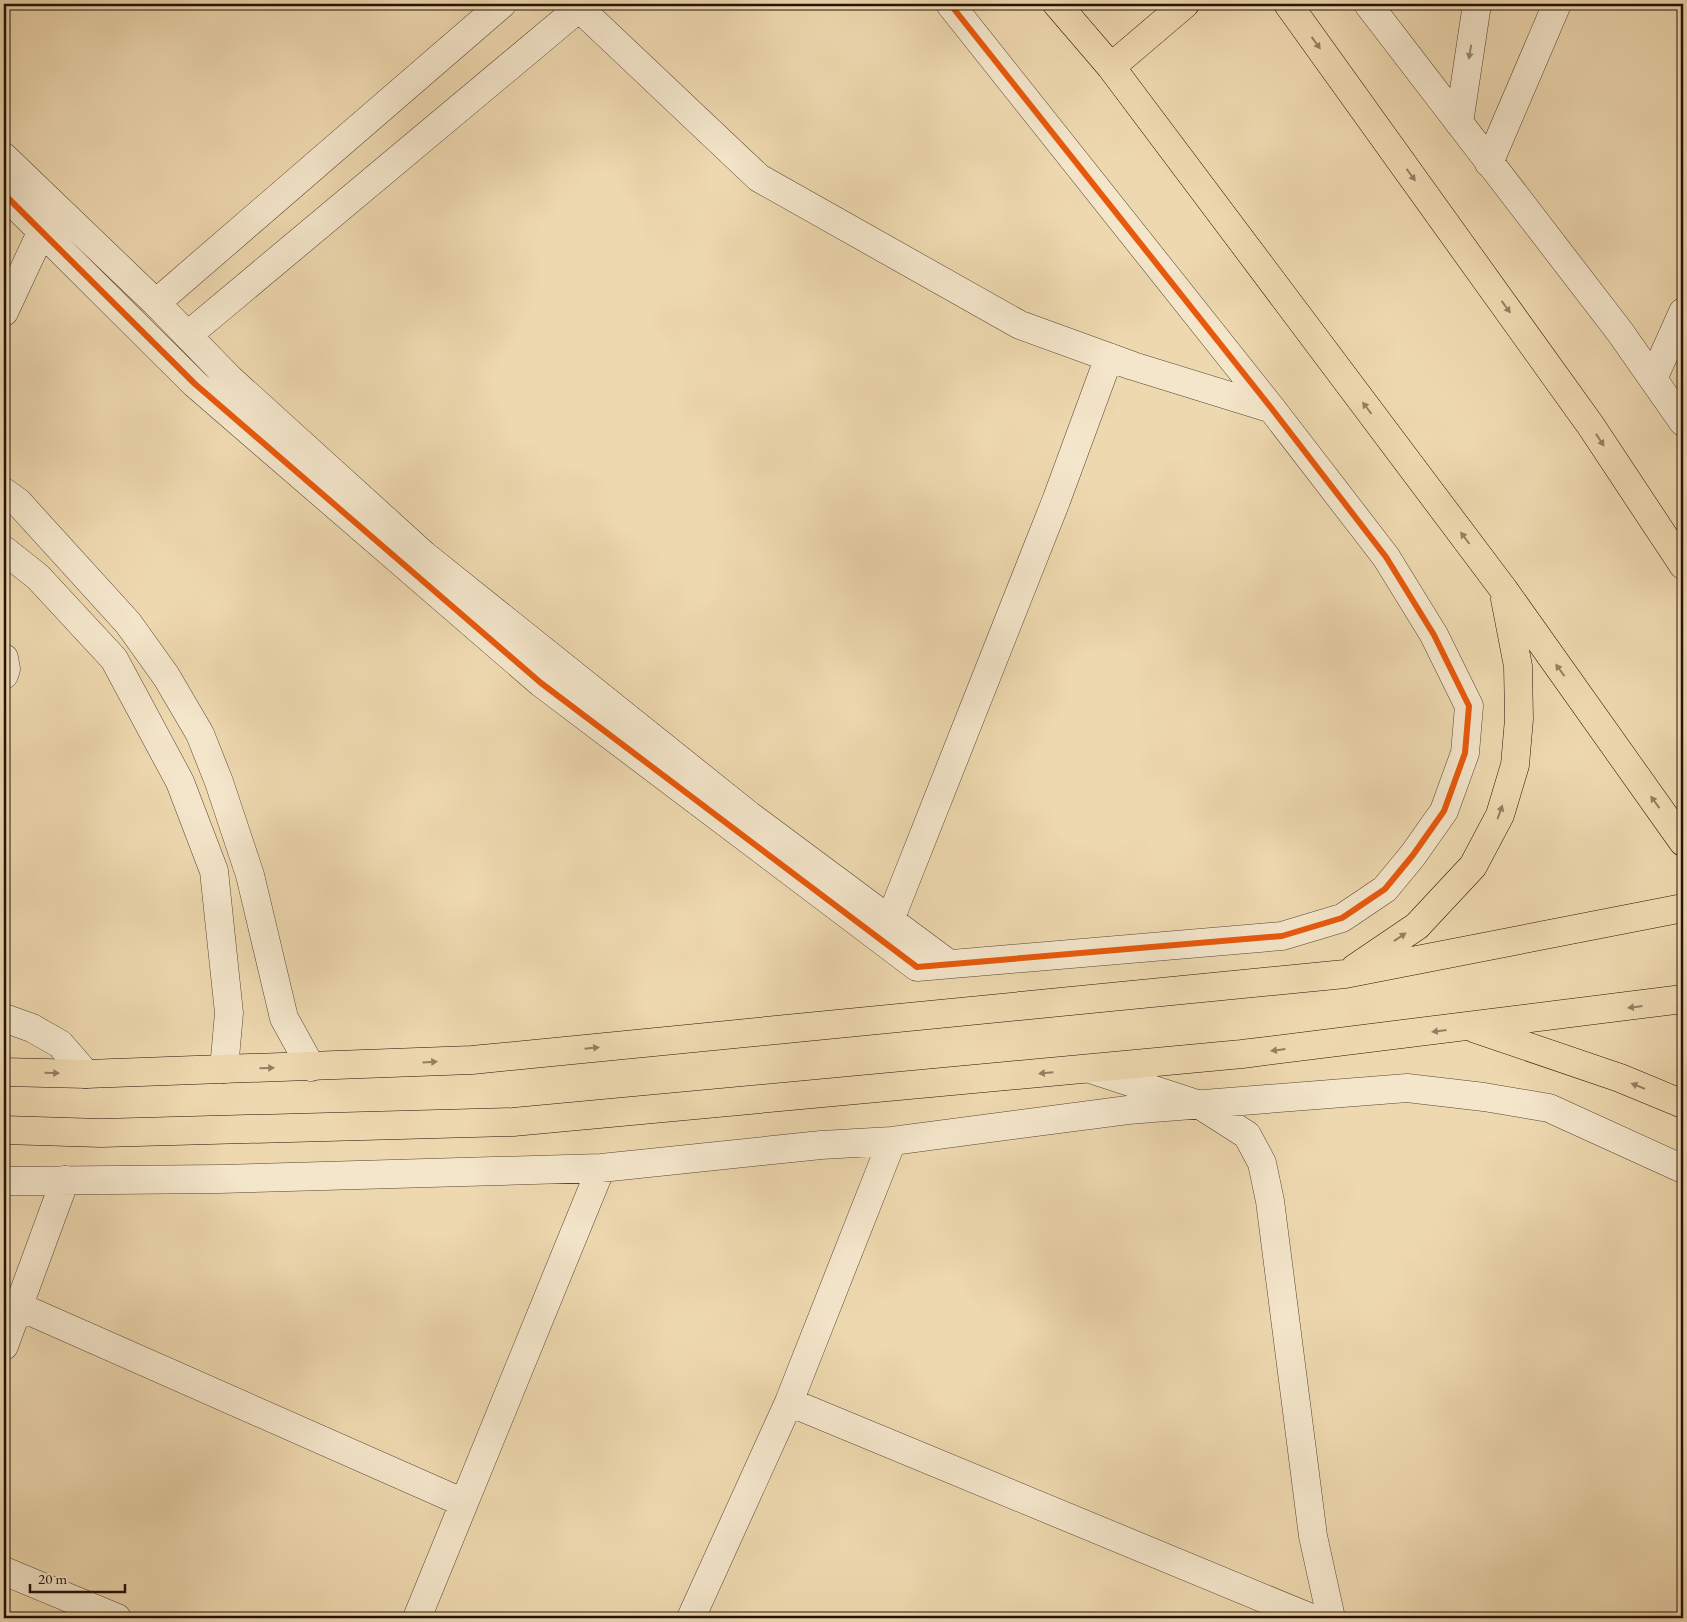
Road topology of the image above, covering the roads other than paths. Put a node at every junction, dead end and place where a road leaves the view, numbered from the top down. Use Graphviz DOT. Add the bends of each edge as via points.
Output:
graph roads {
  1 [pos="502,4"];
  2 [pos="950,4"];
  3 [pos="1057,4"];
  4 [pos="1185,4"];
  5 [pos="1288,4"];
  6 [pos="1368,4"];
  7 [pos="1477,4"];
  8 [pos="1557,4"];
  9 [pos="577,6"];
  10 [pos="1111,67"];
  11 [pos="1459,123"];
  12 [pos="4,157"];
  13 [pos="1489,162"];
  14 [pos="4,194"];
  15 [pos="42,233"];
  16 [pos="156,303"];
  17 [pos="4,312"];
  18 [pos="1683,312"];
  19 [pos="188,335"];
  20 [pos="1109,357"];
  21 [pos="1653,379"];
  22 [pos="1272,409"];
  23 [pos="1683,419"];
  24 [pos="4,492"];
  25 [pos="1674,542"];
  26 [pos="4,550"];
  27 [pos="1683,566"];
  28 [pos="1504,590"];
  29 [pos="4,658"];
  30 [pos="4,675"];
  31 [pos="1683,842"];
  32 [pos="1683,908"];
  33 [pos="890,920"];
  34 [pos="949,964"];
  35 [pos="1345,974"];
  36 [pos="1683,999"];
  37 [pos="4,1018"];
  38 [pos="1470,1027"];
  39 [pos="311,1067"];
  40 [pos="224,1069"];
  41 [pos="1090,1069"];
  42 [pos="4,1072"];
  43 [pos="86,1074"];
  44 [pos="1200,1104"];
  45 [pos="1683,1104"];
  46 [pos="4,1130"];
  47 [pos="892,1141"];
  48 [pos="601,1168"];
  49 [pos="1683,1169"];
  50 [pos="65,1180"];
  51 [pos="4,1181"];
  52 [pos="18,1306"];
  53 [pos="4,1346"];
  54 [pos="789,1402"];
  55 [pos="464,1503"];
  56 [pos="4,1571"];
  57 [pos="117,1618"];
  58 [pos="418,1618"];
  59 [pos="691,1618"];
  60 [pos="1311,1618"];
  61 [pos="1331,1618"];
  1 -- 16 [label="street"];
  2 -- 22 [label="street"];
  3 -- 10 [label="main road"];
  4 -- 10 [label="main road"];
  5 -- 25 [label="main road, one-way"];
  6 -- 11 [label="street"];
  7 -- 11 [label="street, one-way"];
  8 -- 13 [label="street"];
  9 -- 19 [label="street"];
  9 -- 20 [label="street" via="758,178 1020,325"];
  28 -- 10 [label="main road, one-way"];
  11 -- 13 [label="street"];
  12 -- 16 [label="street"];
  13 -- 21 [label="street"];
  14 -- 15 [label="street"];
  15 -- 17 [label="street"];
  15 -- 34 [label="street" via="195,384 540,683 917,967"];
  16 -- 19 [label="street"];
  18 -- 21 [label="street"];
  19 -- 33 [label="street" via="230,379 424,555 750,816"];
  20 -- 22 [label="street"];
  20 -- 33 [label="street" via="1056,501"];
  21 -- 23 [label="street"];
  22 -- 34 [label="street" via="1386,557 1434,635 1469,706 1465,753 1444,811 1385,889 1342,918 1282,936"];
  24 -- 39 [label="street" via="18,502 128,623 166,676 200,734 250,875 284,1018"];
  25 -- 27 [label="main road"];
  26 -- 40 [label="street" via="38,577 114,659 180,782 214,872 229,1013"];
  31 -- 28 [label="main road, one-way"];
  35 -- 28 [label="main road, one-way" via="1417,926 1473,866 1500,815 1515,765 1519,719 1518,666"];
  29 -- 30 [label="street"];
  32 -- 35 [label="main road"];
  33 -- 34 [label="street"];
  39 -- 35 [label="main road, one-way" via="472,1060"];
  36 -- 38 [label="main road, one-way"];
  37 -- 43 [label="street" via="32,1028 60,1044"];
  38 -- 41 [label="main road, one-way"];
  45 -- 38 [label="main road, one-way" via="1620,1078"];
  40 -- 39 [label="main road, one-way"];
  40 -- 43 [label="main road"];
  41 -- 44 [label="street"];
  41 -- 46 [label="main road, one-way" via="513,1122 102,1133"];
  42 -- 43 [label="main road, one-way"];
  44 -- 47 [label="street" via="1128,1110"];
  44 -- 49 [label="street" via="1407,1088 1484,1097 1549,1108"];
  44 -- 61 [label="street" via="1247,1136 1262,1163 1270,1201 1313,1536"];
  47 -- 48 [label="street" via="821,1145"];
  47 -- 54 [label="street"];
  48 -- 50 [label="street"];
  48 -- 55 [label="street"];
  50 -- 51 [label="street"];
  50 -- 52 [label="street"];
  52 -- 53 [label="street"];
  52 -- 55 [label="street"];
  54 -- 59 [label="street"];
  54 -- 60 [label="street"];
  55 -- 58 [label="street"];
  56 -- 57 [label="street"];
}
